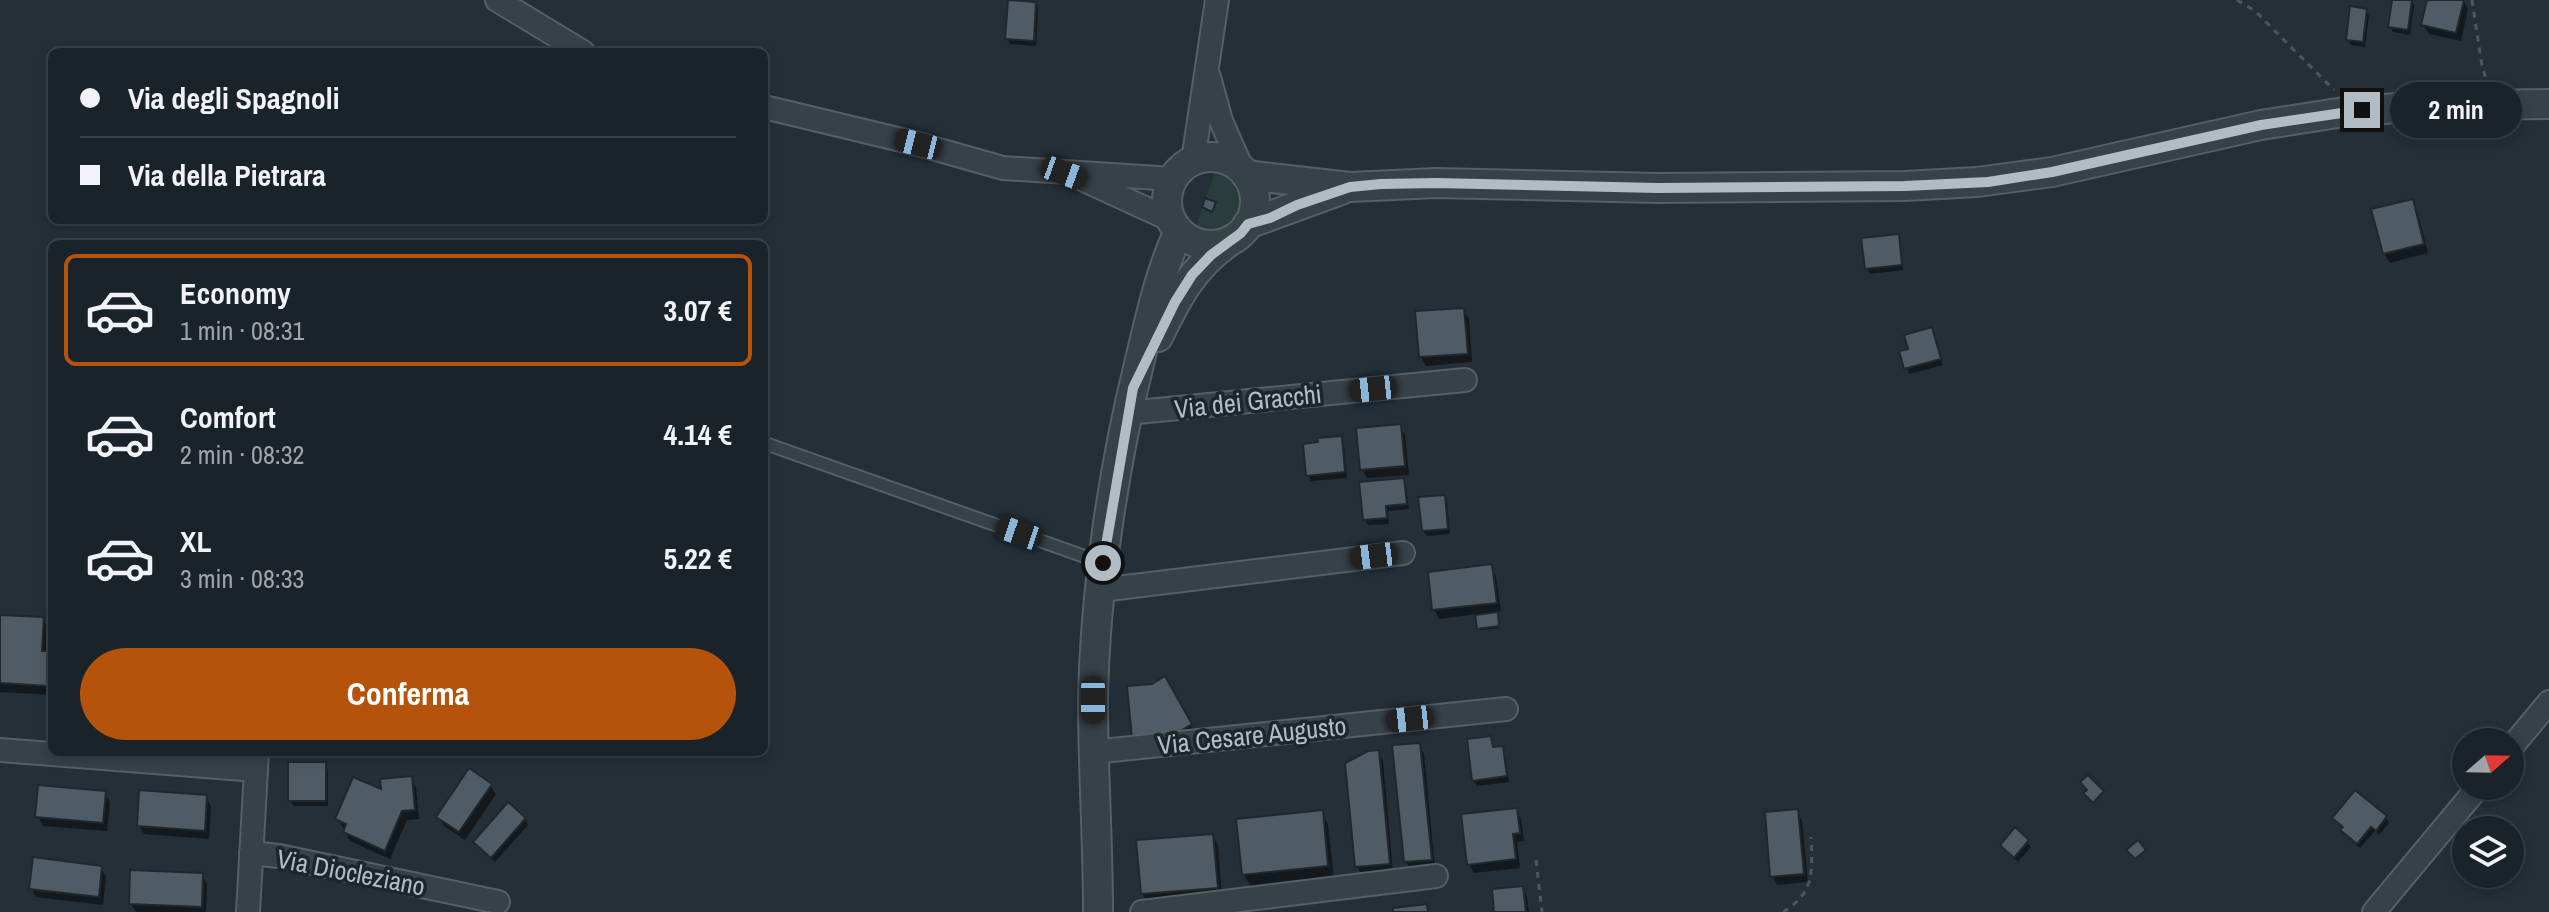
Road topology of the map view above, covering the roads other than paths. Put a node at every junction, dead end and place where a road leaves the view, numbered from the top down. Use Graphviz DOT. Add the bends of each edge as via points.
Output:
graph roads {
  1 [pos="497,0"];
  2 [pos="1217,0"];
  3 [pos="576,48"];
  4 [pos="1207,64"];
  5 [pos="2549,104"];
  6 [pos="768,108"];
  7 [pos="1183,170"];
  8 [pos="1064,173"];
  9 [pos="1244,173"];
  10 [pos="1350,187"];
  11 [pos="1175,226"];
  12 [pos="1240,232"];
  13 [pos="1465,380"];
  14 [pos="1130,400"];
  15 [pos="768,445"];
  16 [pos="1403,553"];
  17 [pos="1102,576"];
  18 [pos="2549,702"];
  19 [pos="1506,709"];
  20 [pos="2524,732"];
  21 [pos="0,750"];
  22 [pos="48,752"];
  23 [pos="1093,752"];
  24 [pos="140,756"];
  25 [pos="256,761"];
  26 [pos="2467,800"];
  27 [pos="251,853"];
  28 [pos="1436,876"];
  29 [pos="498,902"];
  30 [pos="248,912"];
  31 [pos="1098,912"];
  32 [pos="1142,912"];
  33 [pos="2374,912"];
  1 -- 3 [label="street"];
  2 -- 4 [label="street"];
  4 -- 7 [label="street"];
  4 -- 9 [label="street" via="1221,121"];
  5 -- 10 [label="street" via="2344,112 1988,182"];
  6 -- 8 [label="street" via="1003,168"];
  7 -- 8 [label="street"];
  7 -- 9 [label="street" via="1214,157"];
  7 -- 11 [label="street" via="1167,197"];
  8 -- 11 [label="street" via="1105,188"];
  9 -- 10 [label="street"];
  9 -- 12 [label="street" via="1255,200"];
  10 -- 12 [label="street"];
  11 -- 12 [label="street" via="1204,245"];
  11 -- 14 [label="street"];
  12 -- 14 [label="street" via="1192,275"];
  13 -- 14 [label="street, Via dei Gracchi"];
  14 -- 17 [label="street"];
  15 -- 17 [label="lane"];
  16 -- 17 [label="street"];
  17 -- 23 [label="street"];
  18 -- 20 [label="street"];
  19 -- 23 [label="street, Via Cesare Augusto"];
  21 -- 22 [label="street"];
  23 -- 31 [label="street"];
  24 -- 25 [label="street"];
  25 -- 27 [label="street"];
  26 -- 33 [label="street"];
  27 -- 29 [label="street, Via Diocleziano"];
  27 -- 30 [label="street"];
  28 -- 32 [label="street"];
}
